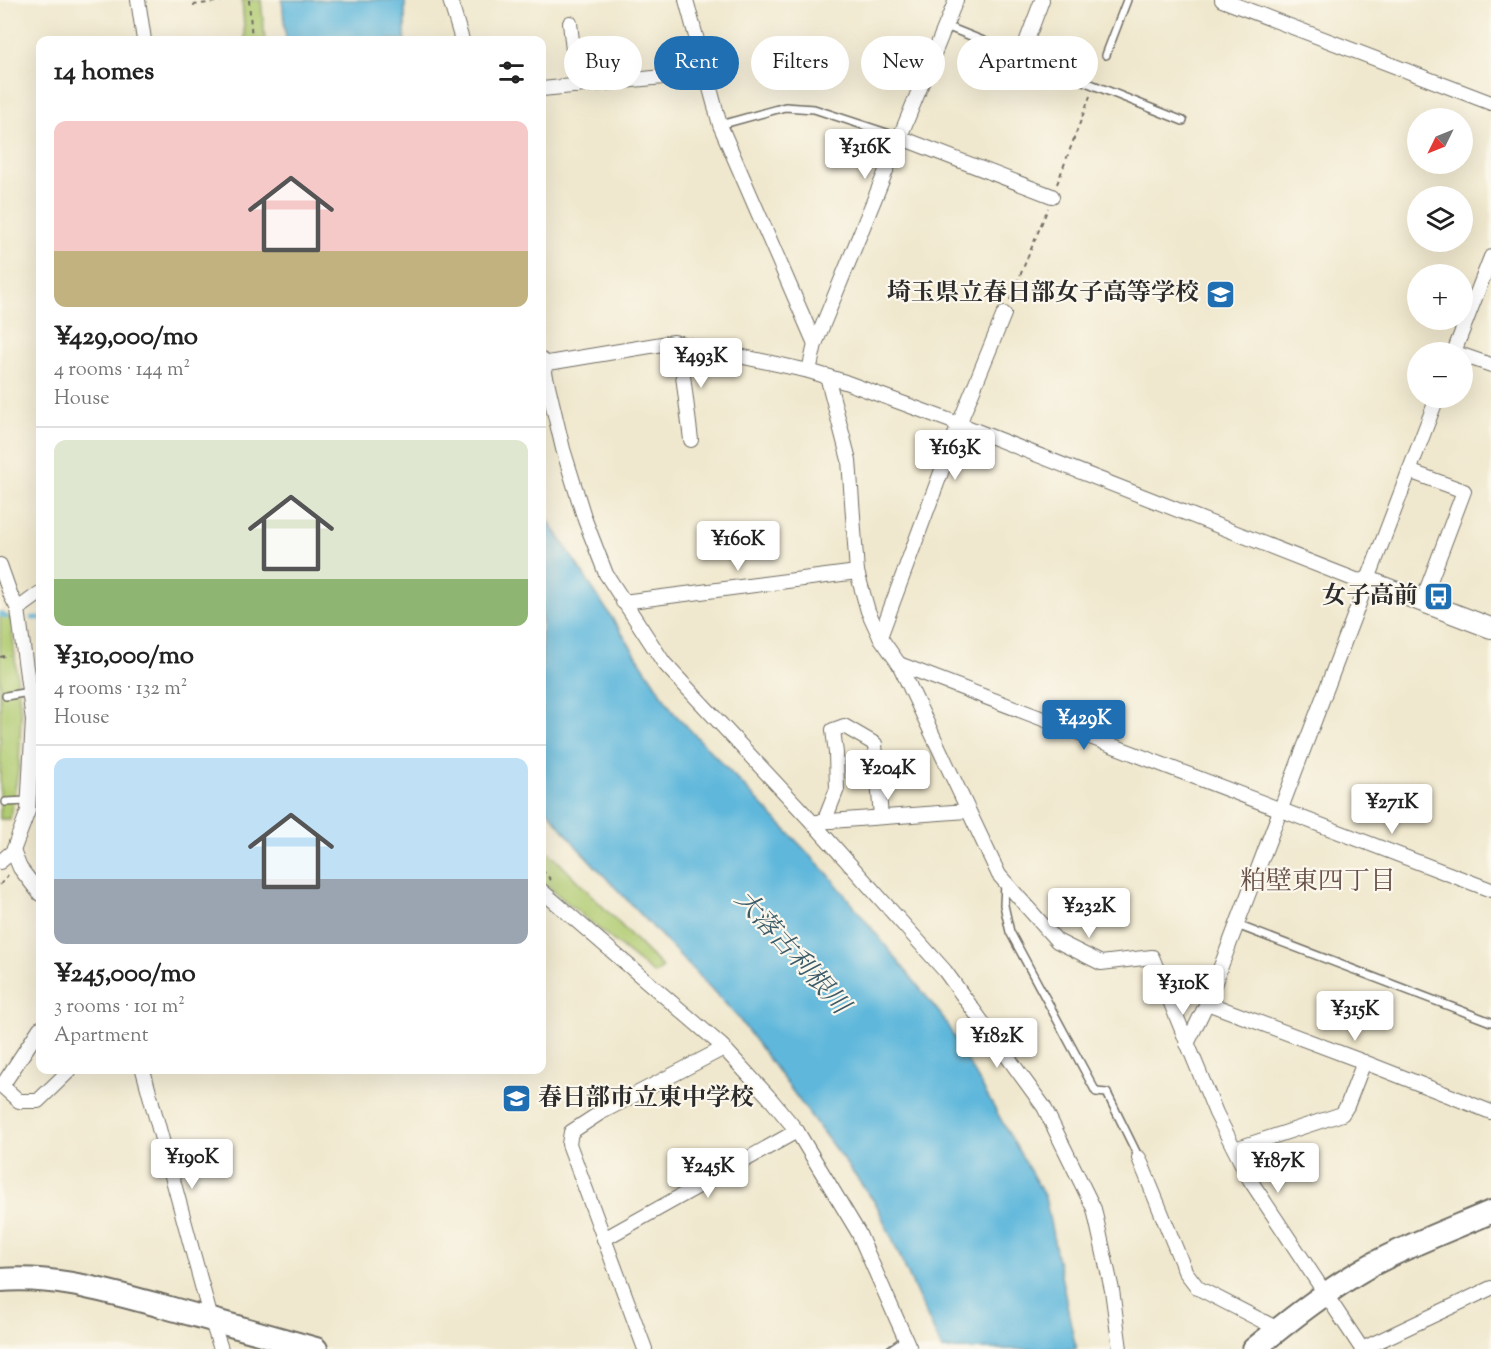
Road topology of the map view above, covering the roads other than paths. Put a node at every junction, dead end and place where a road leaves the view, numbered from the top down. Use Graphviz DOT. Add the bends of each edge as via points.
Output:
graph roads {
  1 [pos="138,0"];
  2 [pos="450,0"];
  3 [pos="686,0"];
  4 [pos="956,0"];
  5 [pos="1042,0"];
  6 [pos="1127,0"];
  7 [pos="1222,0"];
  8 [pos="570,23"];
  9 [pos="946,26"];
  10 [pos="143,36"];
  11 [pos="461,36"];
  12 [pos="571,36"];
  13 [pos="695,36"];
  14 [pos="971,36"];
  15 [pos="1028,36"];
  16 [pos="1106,55"];
  17 [pos="564,87"];
  18 [pos="1098,87"];
  19 [pos="546,89"];
  20 [pos="710,90"];
  21 [pos="1491,103"];
  22 [pos="1183,121"];
  23 [pos="720,125"];
  24 [pos="899,137"];
  25 [pos="1053,196"];
  26 [pos="1491,258"];
  27 [pos="1004,314"];
  28 [pos="1459,342"];
  29 [pos="679,343"];
  30 [pos="815,344"];
  31 [pos="1473,359"];
  32 [pos="546,361"];
  33 [pos="1491,366"];
  34 [pos="809,371"];
  35 [pos="827,376"];
  36 [pos="546,379"];
  37 [pos="1433,408"];
  38 [pos="959,424"];
  39 [pos="691,440"];
  40 [pos="1409,471"];
  41 [pos="0,566"];
  42 [pos="857,572"];
  43 [pos="1368,581"];
  44 [pos="36,596"];
  45 [pos="623,602"];
  46 [pos="1422,602"];
  47 [pos="18,609"];
  48 [pos="1491,628"];
  49 [pos="880,637"];
  50 [pos="898,664"];
  51 [pos="29,692"];
  52 [pos="6,696"];
  53 [pos="36,717"];
  54 [pos="36,730"];
  55 [pos="28,801"];
  56 [pos="6,802"];
  57 [pos="1281,809"];
  58 [pos="967,811"];
  59 [pos="881,817"];
  60 [pos="818,822"];
  61 [pos="12,851"];
  62 [pos="0,862"];
  63 [pos="1005,882"];
  64 [pos="36,889"];
  65 [pos="1491,890"];
  66 [pos="546,894"];
  67 [pos="1237,925"];
  68 [pos="1207,1003"];
  69 [pos="1491,1022"];
  70 [pos="36,1034"];
  71 [pos="1186,1044"];
  72 [pos="724,1048"];
  73 [pos="1364,1062"];
  74 [pos="66,1074"];
  75 [pos="144,1074"];
  76 [pos="1491,1112"];
  77 [pos="797,1131"];
  78 [pos="1235,1149"];
  79 [pos="1139,1158"];
  80 [pos="1491,1212"];
  81 [pos="603,1239"];
  82 [pos="0,1280"];
  83 [pos="1491,1288"];
  84 [pos="1326,1293"];
  85 [pos="211,1319"];
  86 [pos="1278,1329"];
  87 [pos="908,1344"];
  88 [pos="221,1349"];
  89 [pos="316,1349"];
  90 [pos="645,1349"];
  91 [pos="891,1349"];
  92 [pos="1120,1349"];
  93 [pos="1254,1349"];
  94 [pos="1362,1349"];
  1 -- 10 [label="street"];
  2 -- 11 [label="street"];
  3 -- 13 [label="street"];
  4 -- 9 [label="street"];
  5 -- 15 [label="street"];
  6 -- 16 [label="lane"];
  7 -- 21 [label="street"];
  8 -- 12 [label="street"];
  9 -- 14 [label="lane"];
  9 -- 24 [label="street"];
  17 -- 19 [label="street"];
  18 -- 22 [label="lane"];
  20 -- 23 [label="street"];
  23 -- 24 [label="lane" via="785,107 814,109"];
  23 -- 30 [label="street"];
  24 -- 25 [label="street"];
  24 -- 30 [label="street"];
  26 -- 28 [label="street"];
  27 -- 38 [label="street"];
  29 -- 32 [label="street"];
  29 -- 34 [label="street"];
  29 -- 39 [label="street"];
  30 -- 34 [label="street"];
  31 -- 33 [label="street"];
  34 -- 35 [label="street"];
  35 -- 38 [label="street"];
  35 -- 42 [label="street" via="849,460"];
  36 -- 45 [label="street" via="585,520 606,574"];
  37 -- 40 [label="street"];
  38 -- 43 [label="street" via="1356,580"];
  38 -- 49 [label="street"];
  40 -- 43 [label="street"];
  40 -- 46 [label="street" via="1464,491"];
  41 -- 47 [label="street"];
  42 -- 45 [label="street"];
  42 -- 49 [label="street"];
  43 -- 46 [label="street"];
  43 -- 57 [label="street"];
  44 -- 47 [label="street"];
  45 -- 60 [label="street" via="664,663"];
  46 -- 48 [label="street"];
  47 -- 51 [label="street"];
  49 -- 50 [label="street"];
  50 -- 57 [label="street"];
  50 -- 58 [label="street"];
  51 -- 52 [label="lane"];
  51 -- 53 [label="street"];
  54 -- 55 [label="street"];
  55 -- 56 [label="lane"];
  55 -- 61 [label="street" via="28,811"];
  57 -- 65 [label="street"];
  57 -- 67 [label="street"];
  58 -- 59 [label="street"];
  58 -- 63 [label="street"];
  59 -- 60 [label="street"];
  59 -- 60 [label="street" via="874,744 844,726 833,730 837,789"];
  60 -- 92 [label="street" via="945,971 1044,1107 1094,1209"];
  61 -- 62 [label="street"];
  61 -- 64 [label="street"];
  63 -- 71 [label="street" via="1057,941 1101,963 1152,957"];
  63 -- 79 [label="lane" via="1004,905 1010,932 1096,1092 1107,1093"];
  66 -- 72 [label="street"];
  67 -- 68 [label="street"];
  67 -- 69 [label="lane"];
  68 -- 71 [label="street"];
  68 -- 73 [label="street"];
  70 -- 74 [label="street" via="2,1086 19,1101 38,1101"];
  71 -- 78 [label="street"];
  72 -- 77 [label="street"];
  72 -- 81 [label="street" via="571,1132 568,1144"];
  73 -- 76 [label="street"];
  73 -- 78 [label="street" via="1342,1114"];
  75 -- 85 [label="street"];
  77 -- 81 [label="street"];
  77 -- 87 [label="street" via="858,1232"];
  78 -- 84 [label="street" via="1250,1180"];
  79 -- 86 [label="street" via="1185,1271 1198,1288"];
  80 -- 84 [label="main road" via="1406,1248"];
  81 -- 90 [label="street"];
  82 -- 85 [label="main road" via="64,1282"];
  83 -- 94 [label="street"];
  84 -- 86 [label="main road"];
  84 -- 94 [label="street"];
  85 -- 88 [label="street"];
  85 -- 89 [label="main road"];
  86 -- 93 [label="main road"];
  87 -- 91 [label="lane"];
}
